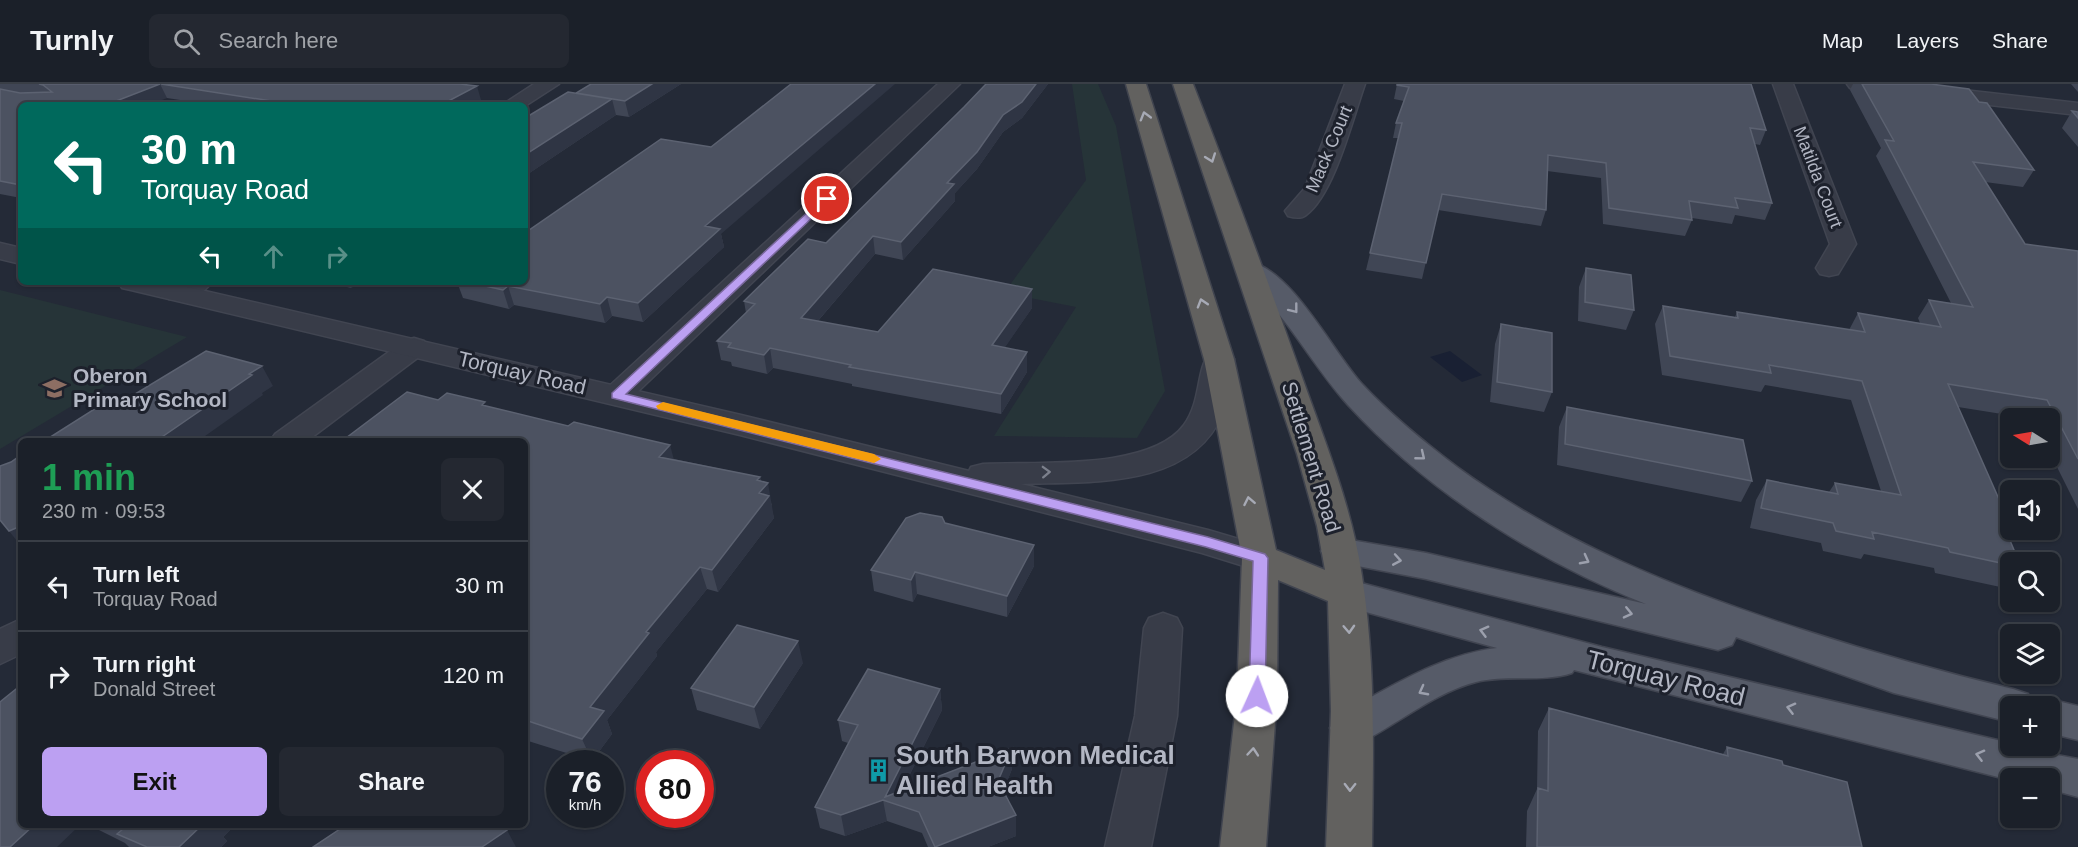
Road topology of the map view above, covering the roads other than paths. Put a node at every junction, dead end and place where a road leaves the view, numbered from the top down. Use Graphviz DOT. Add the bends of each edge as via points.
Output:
graph roads {
  1 [pos="549,84"];
  2 [pos="950,84"];
  3 [pos="1136,84"];
  4 [pos="1183,84"];
  5 [pos="1355,84"];
  6 [pos="1783,84"];
  7 [pos="1857,84"];
  8 [pos="2024,84"];
  9 [pos="517,102"];
  10 [pos="2040,105"];
  11 [pos="2078,109"];
  12 [pos="1297,211"];
  13 [pos="0,251"];
  14 [pos="18,255"];
  15 [pos="1829,268"];
  16 [pos="1251,270"];
  17 [pos="160,285"];
  18 [pos="189,288"];
  19 [pos="414,347"];
  20 [pos="1219,359"];
  21 [pos="616,396"];
  22 [pos="290,438"];
  23 [pos="946,476"];
  24 [pos="1339,551"];
  25 [pos="1260,558"];
  26 [pos="1346,593"];
  27 [pos="1163,628"];
  28 [pos="18,636"];
  29 [pos="0,649"];
  30 [pos="1602,662"];
  31 [pos="1915,682"];
  32 [pos="2000,703"];
  33 [pos="2060,719"];
  34 [pos="2078,723"];
  35 [pos="1351,728"];
  36 [pos="2078,778"];
  37 [pos="1245,828"];
  38 [pos="1128,847"];
  39 [pos="1219,847"];
  40 [pos="1349,847"];
  1 -- 9 [label="street"];
  2 -- 21 [label="street"];
  20 -- 3 [label="highway, one-way"];
  4 -- 16 [label="highway, Settlement Road, one-way"];
  5 -- 12 [label="street, Mack Court" via="1316,190"];
  6 -- 15 [label="street, Matilda Court" via="1843,244"];
  7 -- 10 [label="street"];
  8 -- 10 [label="street"];
  10 -- 11 [label="street"];
  13 -- 14 [label="street"];
  16 -- 24 [label="highway, Settlement Road" via="1322,482"];
  16 -- 31 [label="main road, one-way" via="1284,297 1328,360 1369,409 1455,483 1485,503 1639,585"];
  17 -- 18 [label="street, Torquay Road"];
  18 -- 19 [label="street, Torquay Road"];
  19 -- 21 [label="street, Torquay Road"];
  19 -- 22 [label="street"];
  23 -- 20 [label="street, one-way" via="1096,471 1139,466 1168,457 1191,439 1208,415"];
  25 -- 20 [label="highway, one-way"];
  21 -- 23 [label="street, Torquay Road"];
  23 -- 25 [label="street, Torquay Road"];
  24 -- 25 [label="highway, Torquay Road"];
  24 -- 26 [label="highway, Settlement Road"];
  24 -- 31 [label="main road, Torquay Road, one-way" via="1426,566"];
  25 -- 26 [label="highway, Torquay Road"];
  37 -- 25 [label="highway, one-way" via="1257,696"];
  30 -- 26 [label="main road, Torquay Road, one-way"];
  26 -- 35 [label="highway, Settlement Road, one-way"];
  27 -- 38 [label="street" via="1156,716"];
  28 -- 29 [label="street"];
  30 -- 35 [label="main road, one-way" via="1474,667"];
  36 -- 30 [label="main road, Torquay Road, one-way"];
  31 -- 32 [label="main road, Torquay Road"];
  33 -- 34 [label="main road"];
  35 -- 40 [label="highway, Settlement Road, one-way"];
  37 -- 39 [label="street"];
}
